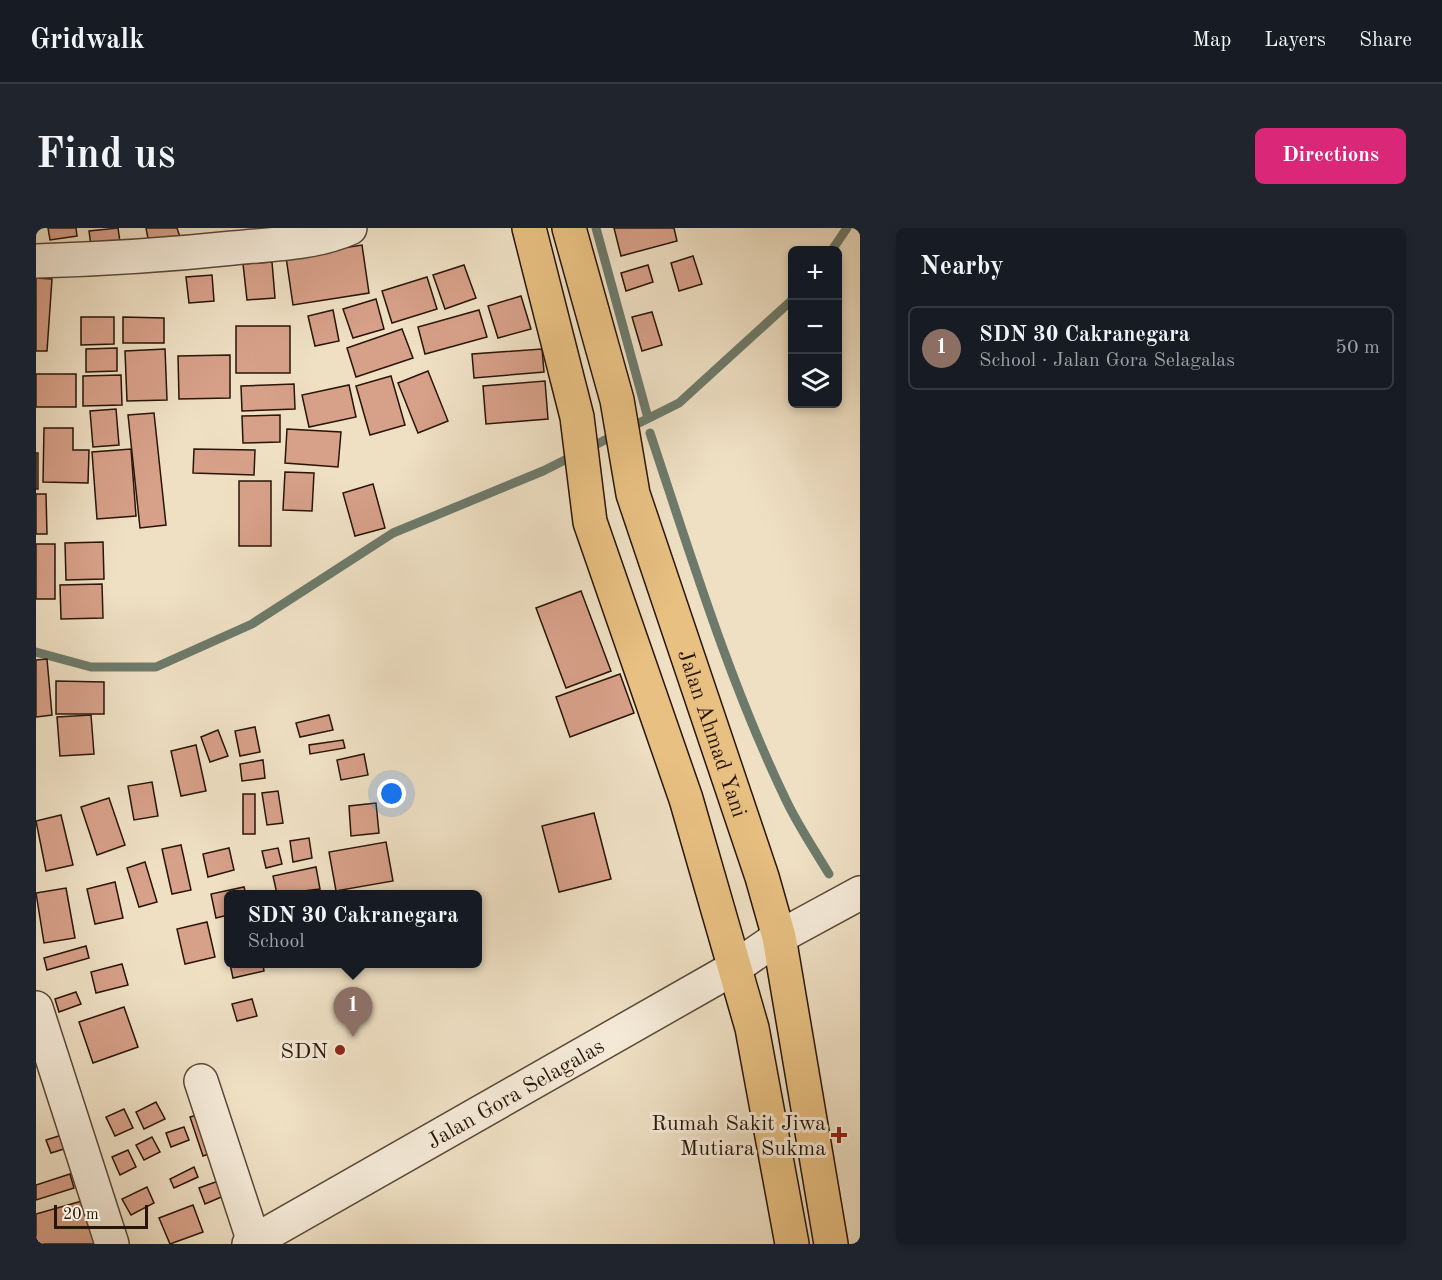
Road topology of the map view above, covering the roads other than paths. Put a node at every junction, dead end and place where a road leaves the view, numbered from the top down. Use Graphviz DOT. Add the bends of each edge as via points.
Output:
graph roads {
  1 [pos="350,228"];
  2 [pos="529,228"];
  3 [pos="570,228"];
  4 [pos="36,261"];
  5 [pos="595,317"];
  6 [pos="556,332"];
  7 [pos="651,550"];
  8 [pos="606,569"];
  9 [pos="860,893"];
  10 [pos="778,937"];
  11 [pos="734,968"];
  12 [pos="36,1008"];
  13 [pos="201,1081"];
  14 [pos="251,1243"];
  15 [pos="112,1244"];
  16 [pos="792,1244"];
  17 [pos="831,1244"];
  1 -- 4 [label="street" via="294,243 121,259"];
  2 -- 6 [label="highway"];
  3 -- 5 [label="highway, Jalan Ahmad Yani"];
  5 -- 6 [label="highway"];
  5 -- 7 [label="highway, Jalan Ahmad Yani" via="617,400 633,494"];
  6 -- 8 [label="highway" via="576,417 590,522"];
  7 -- 8 [label="highway"];
  7 -- 10 [label="highway, Jalan Ahmad Yani" via="762,877"];
  8 -- 11 [label="highway" via="686,799"];
  9 -- 10 [label="street, Jalan Gora Selagalas"];
  10 -- 11 [label="street, Jalan Gora Selagalas"];
  10 -- 17 [label="highway, Jalan Ahmad Yani"];
  11 -- 14 [label="street, Jalan Gora Selagalas"];
  11 -- 16 [label="highway" via="752,1028"];
  12 -- 15 [label="street"];
  13 -- 14 [label="street"];
}
